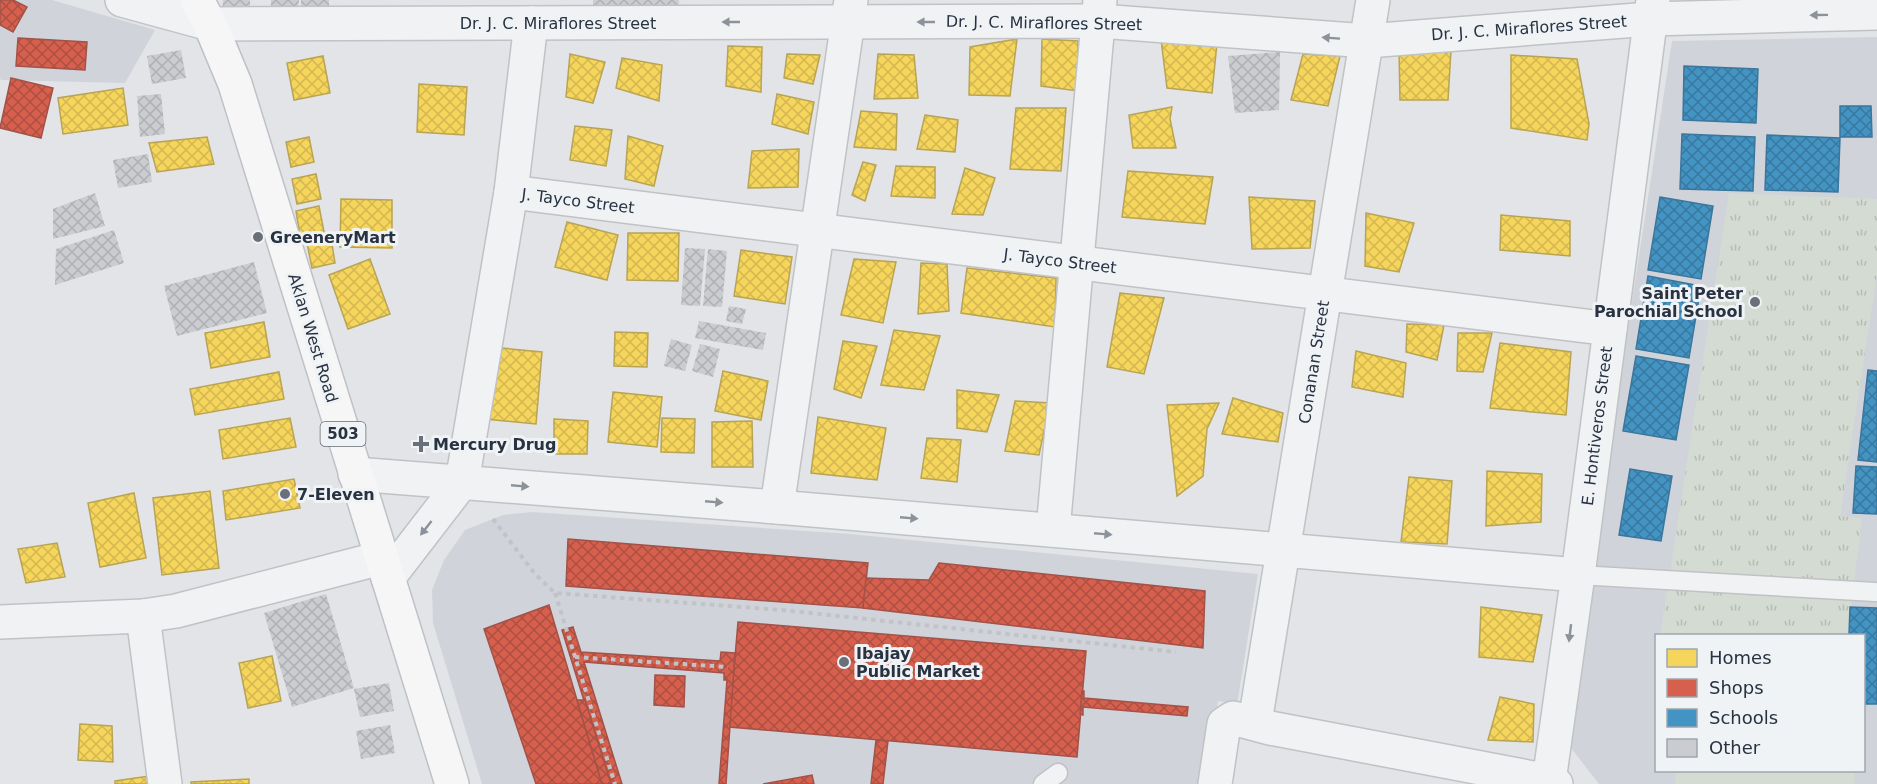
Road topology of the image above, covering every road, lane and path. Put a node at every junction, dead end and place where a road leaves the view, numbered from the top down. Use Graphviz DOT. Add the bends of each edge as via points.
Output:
graph roads {
  1 [pos="122,0"];
  2 [pos="1373,0"];
  3 [pos="1651,9"];
  4 [pos="1100,10"];
  5 [pos="849,11"];
  6 [pos="203,12"];
  7 [pos="1877,13"];
  8 [pos="531,23"];
  9 [pos="1366,40"];
  10 [pos="511,192"];
  11 [pos="817,231"];
  12 [pos="1077,263"];
  13 [pos="1325,294"];
  14 [pos="1610,329"];
  15 [pos="355,474"];
  16 [pos="462,482"];
  17 [pos="777,507"];
  18 [pos="1053,530"];
  19 [pos="1284,551"];
  20 [pos="385,568"];
  21 [pos="1578,574"];
  22 [pos="1875,592"];
  23 [pos="555,593"];
  24 [pos="143,616"];
  25 [pos="0,622"];
  26 [pos="1176,652"];
  27 [pos="575,657"];
  28 [pos="728,667"];
  29 [pos="1251,722"];
  30 [pos="1553,782"];
  31 [pos="165,784"];
  32 [pos="452,784"];
  33 [pos="615,784"];
  34 [pos="1215,784"];
  1 -- 6 [label="street, Dr. J. C. Miraflores Street"];
  2 -- 9 [label="street, Conanan Street"];
  7 -- 3 [label="street, Dr. J. C. Miraflores Street, one-way"];
  3 -- 9 [label="street, Dr. J. C. Miraflores Street"];
  3 -- 14 [label="street, E. Hontiveros Street"];
  4 -- 5 [label="street, Dr. J. C. Miraflores Street, one-way"];
  9 -- 4 [label="street, Dr. J. C. Miraflores Street, one-way"];
  4 -- 12 [label="street"];
  5 -- 8 [label="street, Dr. J. C. Miraflores Street, one-way"];
  5 -- 11 [label="street"];
  6 -- 8 [label="street, Dr. J. C. Miraflores Street"];
  6 -- 15 [label="main road, Aklan West Road / 503" via="235,84"];
  8 -- 10 [label="street"];
  9 -- 13 [label="street, Conanan Street"];
  10 -- 11 [label="street, J. Tayco Street"];
  10 -- 16 [label="street"];
  11 -- 12 [label="street, J. Tayco Street"];
  11 -- 17 [label="street"];
  12 -- 13 [label="street, J. Tayco Street"];
  12 -- 18 [label="street"];
  13 -- 14 [label="street, J. Tayco Street"];
  13 -- 19 [label="street, Conanan Street"];
  14 -- 21 [label="street, E. Hontiveros Street"];
  15 -- 16 [label="street"];
  15 -- 20 [label="main road, Aklan West Road / 503"];
  16 -- 17 [label="street, one-way"];
  16 -- 20 [label="street, one-way"];
  16 -- 23 [label="path" via="535,574"];
  17 -- 18 [label="street, one-way"];
  18 -- 19 [label="street, one-way"];
  19 -- 21 [label="street"];
  19 -- 29 [label="street, Conanan Street" via="1256,716"];
  20 -- 24 [label="street"];
  20 -- 32 [label="main road, Aklan West Road / 503"];
  21 -- 22 [label="lane"];
  21 -- 30 [label="street, E. Hontiveros Street, one-way"];
  23 -- 26 [label="path" via="782,610"];
  23 -- 27 [label="path"];
  24 -- 25 [label="street"];
  24 -- 31 [label="street"];
  27 -- 28 [label="path"];
  27 -- 33 [label="path"];
  29 -- 30 [label="street"];
  29 -- 34 [label="street" via="1233,718 1224,724"];
}
